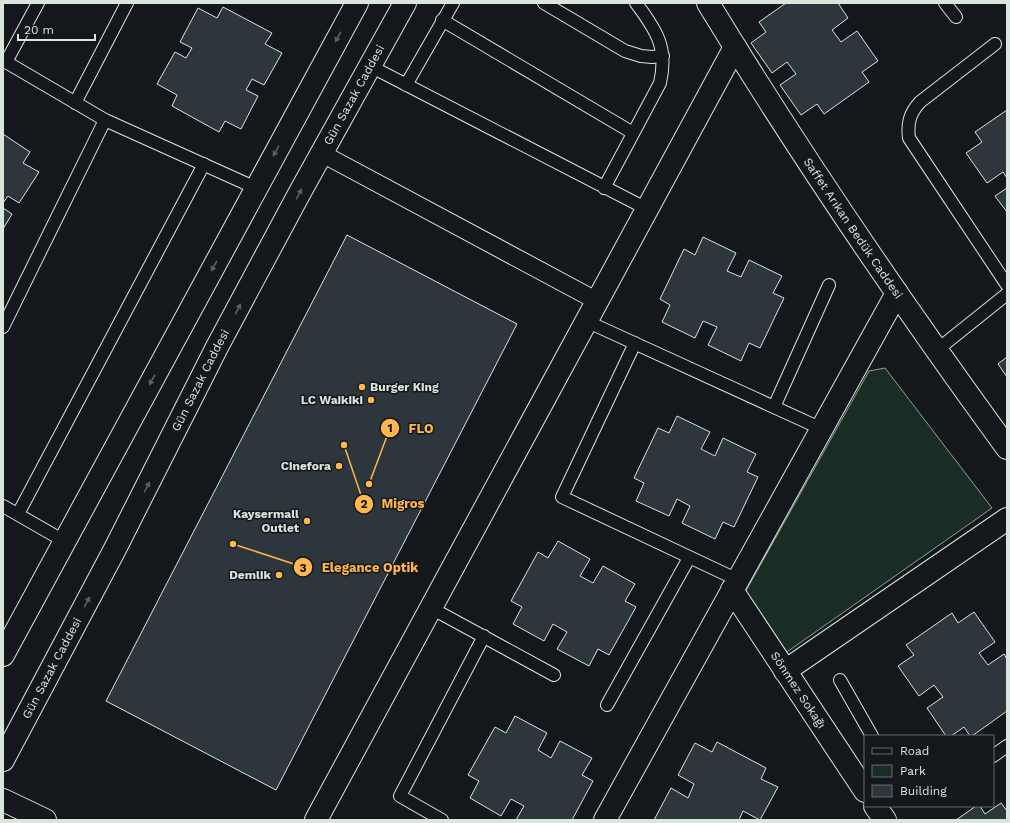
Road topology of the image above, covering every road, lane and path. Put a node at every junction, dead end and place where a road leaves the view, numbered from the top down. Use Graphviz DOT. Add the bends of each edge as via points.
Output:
graph roads {
  1 [pos="38,3"];
  2 [pos="127,3"];
  3 [pos="357,3"];
  4 [pos="404,3"];
  5 [pos="453,3"];
  6 [pos="544,3"];
  7 [pos="636,3"];
  8 [pos="708,3"];
  9 [pos="946,3"];
  10 [pos="956,17"];
  11 [pos="442,20"];
  12 [pos="995,44"];
  13 [pos="735,47"];
  14 [pos="663,56"];
  15 [pos="370,66"];
  16 [pos="406,85"];
  17 [pos="75,103"];
  18 [pos="105,120"];
  19 [pos="633,133"];
  20 [pos="321,153"];
  21 [pos="204,164"];
  22 [pos="256,188"];
  23 [pos="604,188"];
  24 [pos="647,209"];
  25 [pos="829,285"];
  26 [pos="1007,286"];
  27 [pos="897,293"];
  28 [pos="1007,294"];
  29 [pos="597,301"];
  30 [pos="586,321"];
  31 [pos="3,327"];
  32 [pos="635,343"];
  33 [pos="937,350"];
  34 [pos="774,406"];
  35 [pos="822,429"];
  36 [pos="1007,448"];
  37 [pos="3,506"];
  38 [pos="18,514"];
  39 [pos="1007,519"];
  40 [pos="64,541"];
  41 [pos="689,558"];
  42 [pos="735,585"];
  43 [pos="431,608"];
  44 [pos="484,636"];
  45 [pos="3,655"];
  46 [pos="785,671"];
  47 [pos="554,675"];
  48 [pos="840,680"];
  49 [pos="607,705"];
  50 [pos="871,735"];
  51 [pos="1007,746"];
  52 [pos="994,755"];
  53 [pos="3,760"];
  54 [pos="864,790"];
  55 [pos="3,800"];
  56 [pos="876,807"];
  57 [pos="45,820"];
  58 [pos="316,820"];
  59 [pos="442,820"];
  60 [pos="605,820"];
  61 [pos="885,820"];
  1 -- 17 [label="lane" via="6,62"];
  2 -- 17 [label="lane"];
  3 -- 22 [label="street, one-way"];
  4 -- 15 [label="street, Gün Sazak Caddesi"];
  5 -- 11 [label="lane"];
  6 -- 14 [label="lane" via="625,51 641,56"];
  7 -- 14 [label="lane" via="656,33"];
  8 -- 13 [label="street, Saffet Arıkan Bedük Caddesi"];
  9 -- 10 [label="lane"];
  11 -- 16 [label="lane"];
  11 -- 19 [label="lane"];
  12 -- 26 [label="lane" via="920,102 913,110 908,129 909,138"];
  13 -- 24 [label="street"];
  13 -- 27 [label="street, Saffet Arıkan Bedük Caddesi"];
  14 -- 19 [label="lane" via="660,83"];
  15 -- 16 [label="lane"];
  15 -- 20 [label="street, Gün Sazak Caddesi"];
  16 -- 23 [label="lane"];
  17 -- 18 [label="lane"];
  18 -- 21 [label="lane"];
  18 -- 31 [label="lane"];
  19 -- 23 [label="lane"];
  20 -- 29 [label="street"];
  53 -- 20 [label="street, Gün Sazak Caddesi, one-way" via="119,542 217,347"];
  21 -- 22 [label="lane"];
  21 -- 38 [label="lane"];
  22 -- 40 [label="street, one-way"];
  23 -- 24 [label="lane"];
  24 -- 29 [label="street"];
  25 -- 34 [label="lane"];
  27 -- 33 [label="street, Saffet Arıkan Bedük Caddesi"];
  27 -- 35 [label="street"];
  28 -- 33 [label="lane"];
  29 -- 30 [label="street"];
  30 -- 32 [label="lane"];
  30 -- 43 [label="street"];
  32 -- 34 [label="lane"];
  32 -- 41 [label="lane" via="562,498"];
  33 -- 36 [label="street, Saffet Arıkan Bedük Caddesi"];
  34 -- 35 [label="lane"];
  35 -- 42 [label="street"];
  37 -- 38 [label="lane"];
  38 -- 40 [label="lane"];
  39 -- 46 [label="street"];
  40 -- 45 [label="street"];
  41 -- 42 [label="lane"];
  41 -- 49 [label="lane"];
  42 -- 46 [label="street, Sönmez Sokağı"];
  42 -- 60 [label="street"];
  43 -- 44 [label="lane"];
  43 -- 58 [label="street"];
  44 -- 47 [label="lane"];
  44 -- 59 [label="lane" via="400,796"];
  46 -- 54 [label="street, Sönmez Sokağı"];
  48 -- 50 [label="lane"];
  51 -- 52 [label="lane"];
  55 -- 57 [label="street"];
  56 -- 61 [label="street"];
}
